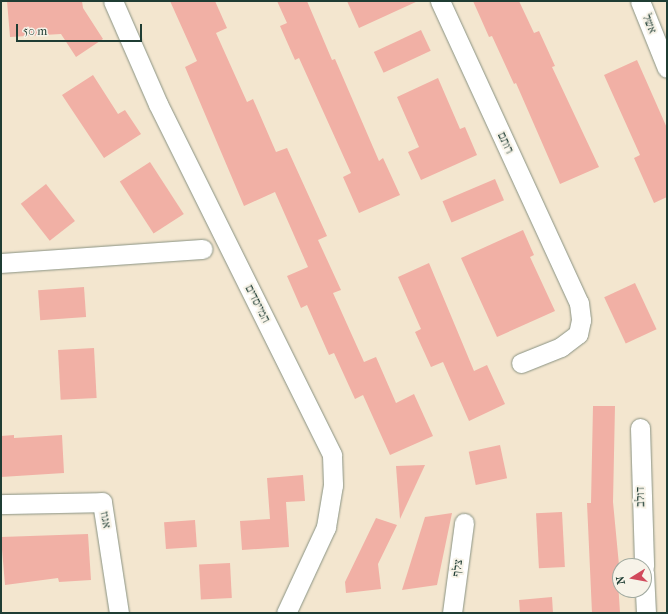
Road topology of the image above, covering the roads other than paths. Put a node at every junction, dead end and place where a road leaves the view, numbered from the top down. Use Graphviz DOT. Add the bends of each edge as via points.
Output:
graph roads {
  1 [pos="113,1"];
  2 [pos="440,1"];
  3 [pos="640,1"];
  4 [pos="667,68"];
  5 [pos="203,249"];
  6 [pos="1,263"];
  7 [pos="521,363"];
  8 [pos="640,428"];
  9 [pos="1,504"];
  10 [pos="464,523"];
  11 [pos="644,558"];
  12 [pos="645,598"];
  13 [pos="119,613"];
  14 [pos="286,613"];
  15 [pos="452,613"];
  16 [pos="646,613"];
  1 -- 14 [label="street, המייסדים" via="158,104 332,455 333,484 326,527"];
  2 -- 7 [label="street, רותם" via="579,304 578,334 561,347"];
  3 -- 4 [label="street, אשל"];
  5 -- 6 [label="street"];
  8 -- 11 [label="street, דולב"];
  9 -- 13 [label="street, אגוז" via="102,502"];
  10 -- 15 [label="street, צלף"];
  12 -- 16 [label="street"];
}
